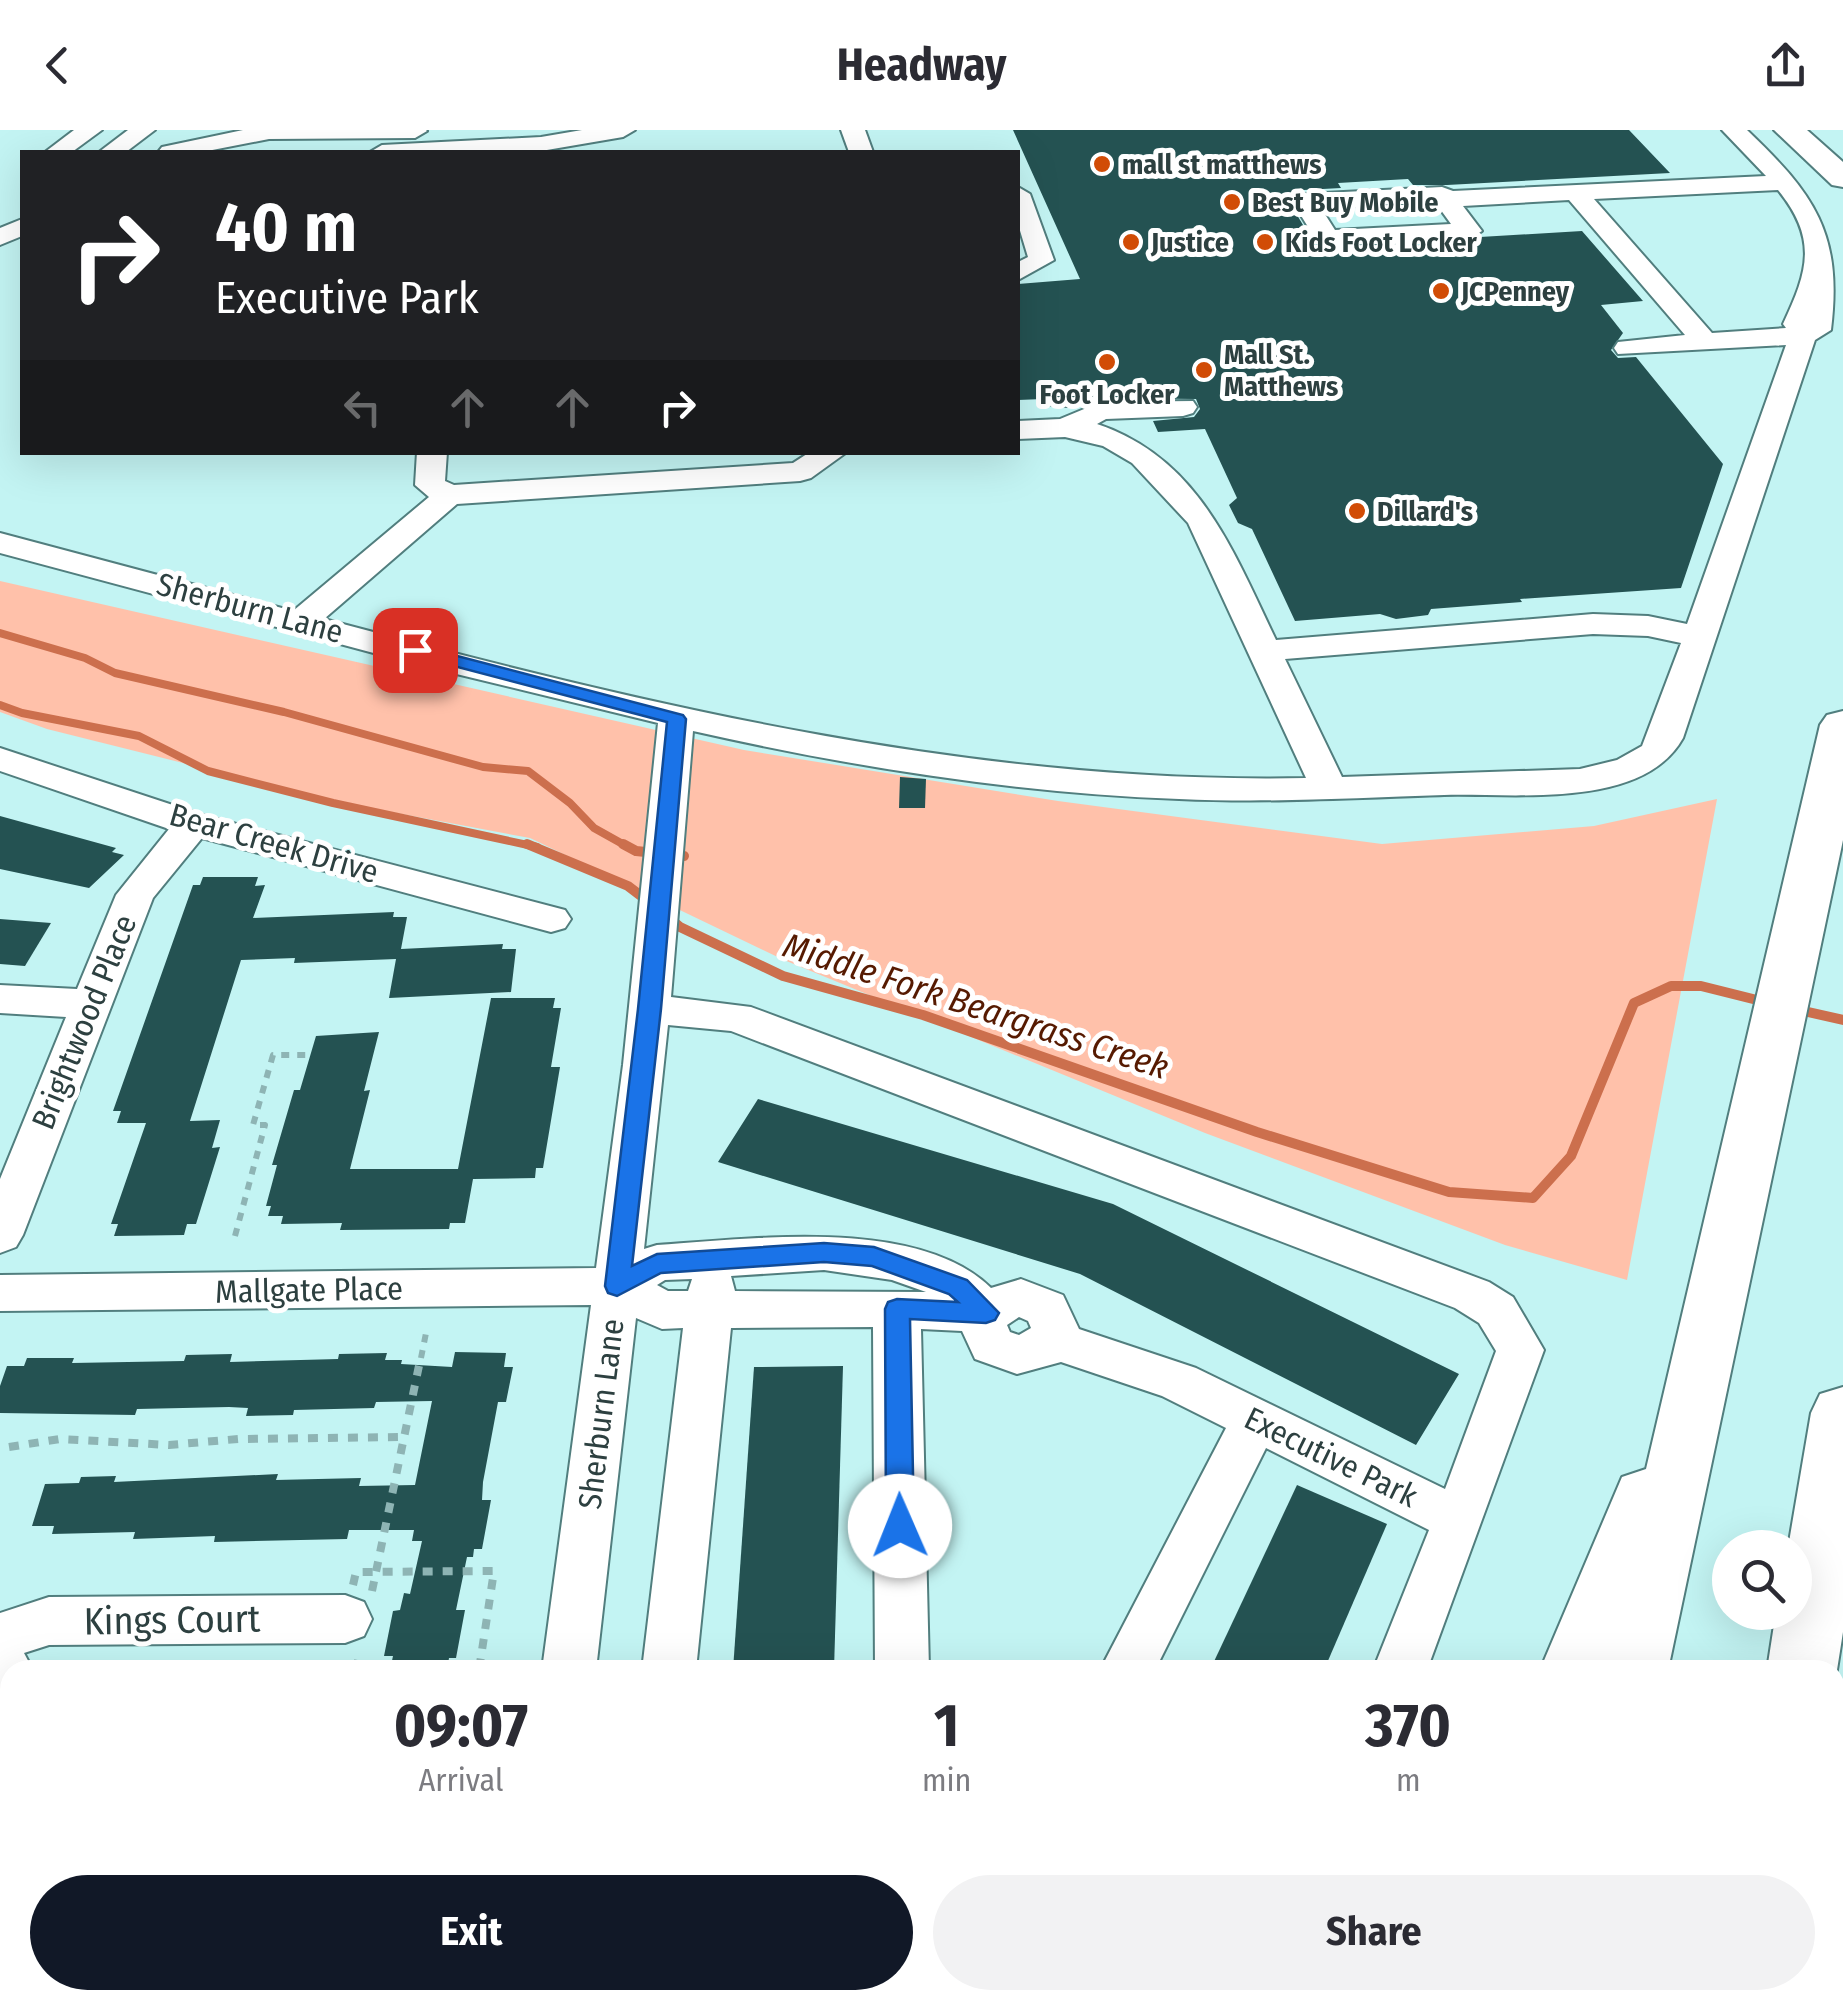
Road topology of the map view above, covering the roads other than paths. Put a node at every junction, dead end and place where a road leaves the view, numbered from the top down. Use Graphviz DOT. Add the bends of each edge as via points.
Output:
graph roads {
  1 [pos="90,130"];
  2 [pos="143,130"];
  3 [pos="1734,130"];
  4 [pos="1788,130"];
  5 [pos="1802,130"];
  6 [pos="276,131"];
  7 [pos="611,131"];
  8 [pos="429,138"];
  9 [pos="60,150"];
  10 [pos="114,150"];
  11 [pos="180,150"];
  12 [pos="389,150"];
  13 [pos="469,150"];
  14 [pos="482,150"];
  15 [pos="1843,177"];
  16 [pos="1786,182"];
  17 [pos="1575,192"];
  18 [pos="1020,199"];
  19 [pos="1446,199"];
  20 [pos="1020,271"];
  21 [pos="1804,335"];
  22 [pos="1705,342"];
  23 [pos="1628,348"];
  24 [pos="1183,407"];
  25 [pos="1065,428"];
  26 [pos="1020,430"];
  27 [pos="432,455"];
  28 [pos="827,455"];
  29 [pos="1714,490"];
  30 [pos="449,495"];
  31 [pos="1742,508"];
  32 [pos="0,543"];
  33 [pos="302,621"];
  34 [pos="1697,636"];
  35 [pos="1264,652"];
  36 [pos="676,719"];
  37 [pos="1843,725"];
  38 [pos="0,759"];
  39 [pos="1328,788"];
  40 [pos="193,824"];
  41 [pos="551,918"];
  42 [pos="0,1000"];
  43 [pos="92,1004"];
  44 [pos="650,1009"];
  45 [pos="0,1235"];
  46 [pos="715,1260"];
  47 [pos="617,1286"];
  48 [pos="0,1294"];
  49 [pos="897,1309"];
  50 [pos="709,1310"];
  51 [pos="986,1313"];
  52 [pos="1707,1346"];
  53 [pos="1843,1413"];
  54 [pos="1256,1420"];
  55 [pos="1459,1520"];
  56 [pos="359,1620"];
  57 [pos="0,1636"];
  58 [pos="570,1660"];
  59 [pos="670,1660"];
  60 [pos="902,1660"];
  61 [pos="1133,1660"];
  62 [pos="1404,1660"];
  63 [pos="1579,1660"];
  64 [pos="1635,1660"];
  65 [pos="1804,1660"];
  1 -- 9 [label="street"];
  2 -- 10 [label="street"];
  3 -- 16 [label="street"];
  4 -- 15 [label="highway"];
  5 -- 15 [label="highway"];
  6 -- 8 [label="street"];
  6 -- 11 [label="street"];
  7 -- 14 [label="street"];
  8 -- 12 [label="street"];
  8 -- 13 [label="street"];
  16 -- 17 [label="street"];
  16 -- 21 [label="street" via="1812,216 1826,269 1817,330"];
  17 -- 19 [label="street"];
  17 -- 22 [label="street"];
  18 -- 20 [label="street" via="1041,260"];
  19 -- 19 [label="street" via="1468,230 1327,238 1304,201 1442,194"];
  21 -- 22 [label="street"];
  21 -- 31 [label="street"];
  22 -- 23 [label="street"];
  24 -- 25 [label="street" via="1101,411"];
  25 -- 26 [label="street"];
  25 -- 35 [label="street" via="1089,431 1143,458 1202,520"];
  27 -- 30 [label="street" via="430,485"];
  28 -- 30 [label="street" via="800,472"];
  29 -- 31 [label="street"];
  30 -- 33 [label="street"];
  31 -- 34 [label="street"];
  32 -- 33 [label="street, Sherburn Lane"];
  33 -- 36 [label="street, Sherburn Lane"];
  34 -- 35 [label="street" via="1585,610"];
  34 -- 39 [label="street" via="1665,738 1653,756 1625,770 1567,780"];
  35 -- 39 [label="street"];
  36 -- 39 [label="street" via="1021,775 1142,786"];
  36 -- 44 [label="street, Sherburn Lane"];
  37 -- 52 [label="highway"];
  38 -- 40 [label="street, Bear Creek Drive"];
  40 -- 41 [label="street, Bear Creek Drive"];
  40 -- 43 [label="street, Brightwood Place" via="135,895"];
  42 -- 43 [label="street"];
  43 -- 45 [label="street, Brightwood Place"];
  44 -- 47 [label="street, Sherburn Lane"];
  44 -- 55 [label="street" via="736,1017 1472,1295 1496,1310 1520,1350"];
  46 -- 47 [label="street" via="657,1263"];
  46 -- 50 [label="street"];
  46 -- 51 [label="street" via="824,1252 874,1256 958,1287"];
  47 -- 48 [label="street, Mallgate Place"];
  47 -- 50 [label="street, Executive Park" via="662,1310"];
  47 -- 58 [label="street, Sherburn Lane"];
  49 -- 50 [label="street, Executive Park"];
  49 -- 51 [label="street, Executive Park"];
  49 -- 60 [label="street"];
  50 -- 59 [label="street"];
  51 -- 54 [label="street, Executive Park" via="1007,1299 1034,1301 1053,1318 1052,1340 1178,1382"];
  52 -- 63 [label="highway"];
  52 -- 64 [label="highway"];
  53 -- 65 [label="highway"];
  54 -- 55 [label="street, Executive Park"];
  54 -- 61 [label="street"];
  55 -- 62 [label="street"];
  56 -- 57 [label="street, Kings Court" via="49,1622"];
}
